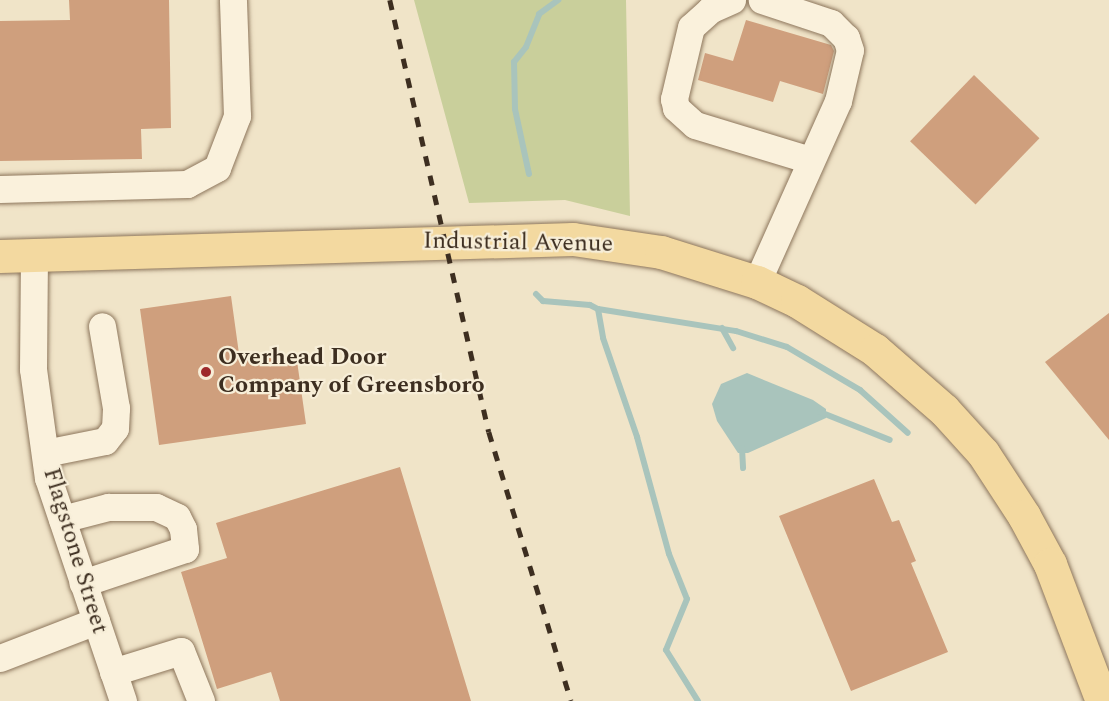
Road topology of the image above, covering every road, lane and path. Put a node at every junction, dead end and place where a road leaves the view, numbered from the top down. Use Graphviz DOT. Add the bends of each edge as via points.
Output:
graph roads {
  1 [pos="233,0"];
  2 [pos="732,0"];
  3 [pos="762,0"];
  4 [pos="810,160"];
  5 [pos="0,189"];
  6 [pos="34,255"];
  7 [pos="0,256"];
  8 [pos="757,282"];
  9 [pos="102,326"];
  10 [pos="45,453"];
  11 [pos="62,519"];
  12 [pos="83,583"];
  13 [pos="96,621"];
  14 [pos="0,658"];
  15 [pos="113,672"];
  16 [pos="123,701"];
  17 [pos="201,701"];
  18 [pos="1102,701"];
  1 -- 5 [label="street" via="237,116 217,168 186,184"];
  2 -- 4 [label="street" via="710,10 691,27 674,99 676,108 695,125"];
  3 -- 4 [label="street" via="831,23 846,38 850,50 838,101"];
  4 -- 8 [label="street"];
  6 -- 7 [label="main road, Industrial Avenue"];
  6 -- 8 [label="main road, Industrial Avenue" via="573,239 661,252"];
  6 -- 10 [label="street, Flagstone Street" via="33,369"];
  8 -- 18 [label="main road, Industrial Avenue" via="875,350 944,410 983,453 1050,564"];
  9 -- 10 [label="street" via="116,408 115,428 105,441"];
  10 -- 11 [label="street, Flagstone Street" via="48,478"];
  11 -- 12 [label="street, Flagstone Street"];
  11 -- 12 [label="street" via="108,507 156,507 177,517 183,530 185,549"];
  12 -- 13 [label="street, Flagstone Street"];
  13 -- 14 [label="street"];
  13 -- 15 [label="street, Flagstone Street"];
  15 -- 16 [label="street, Flagstone Street"];
  15 -- 17 [label="street" via="181,651"];
}
